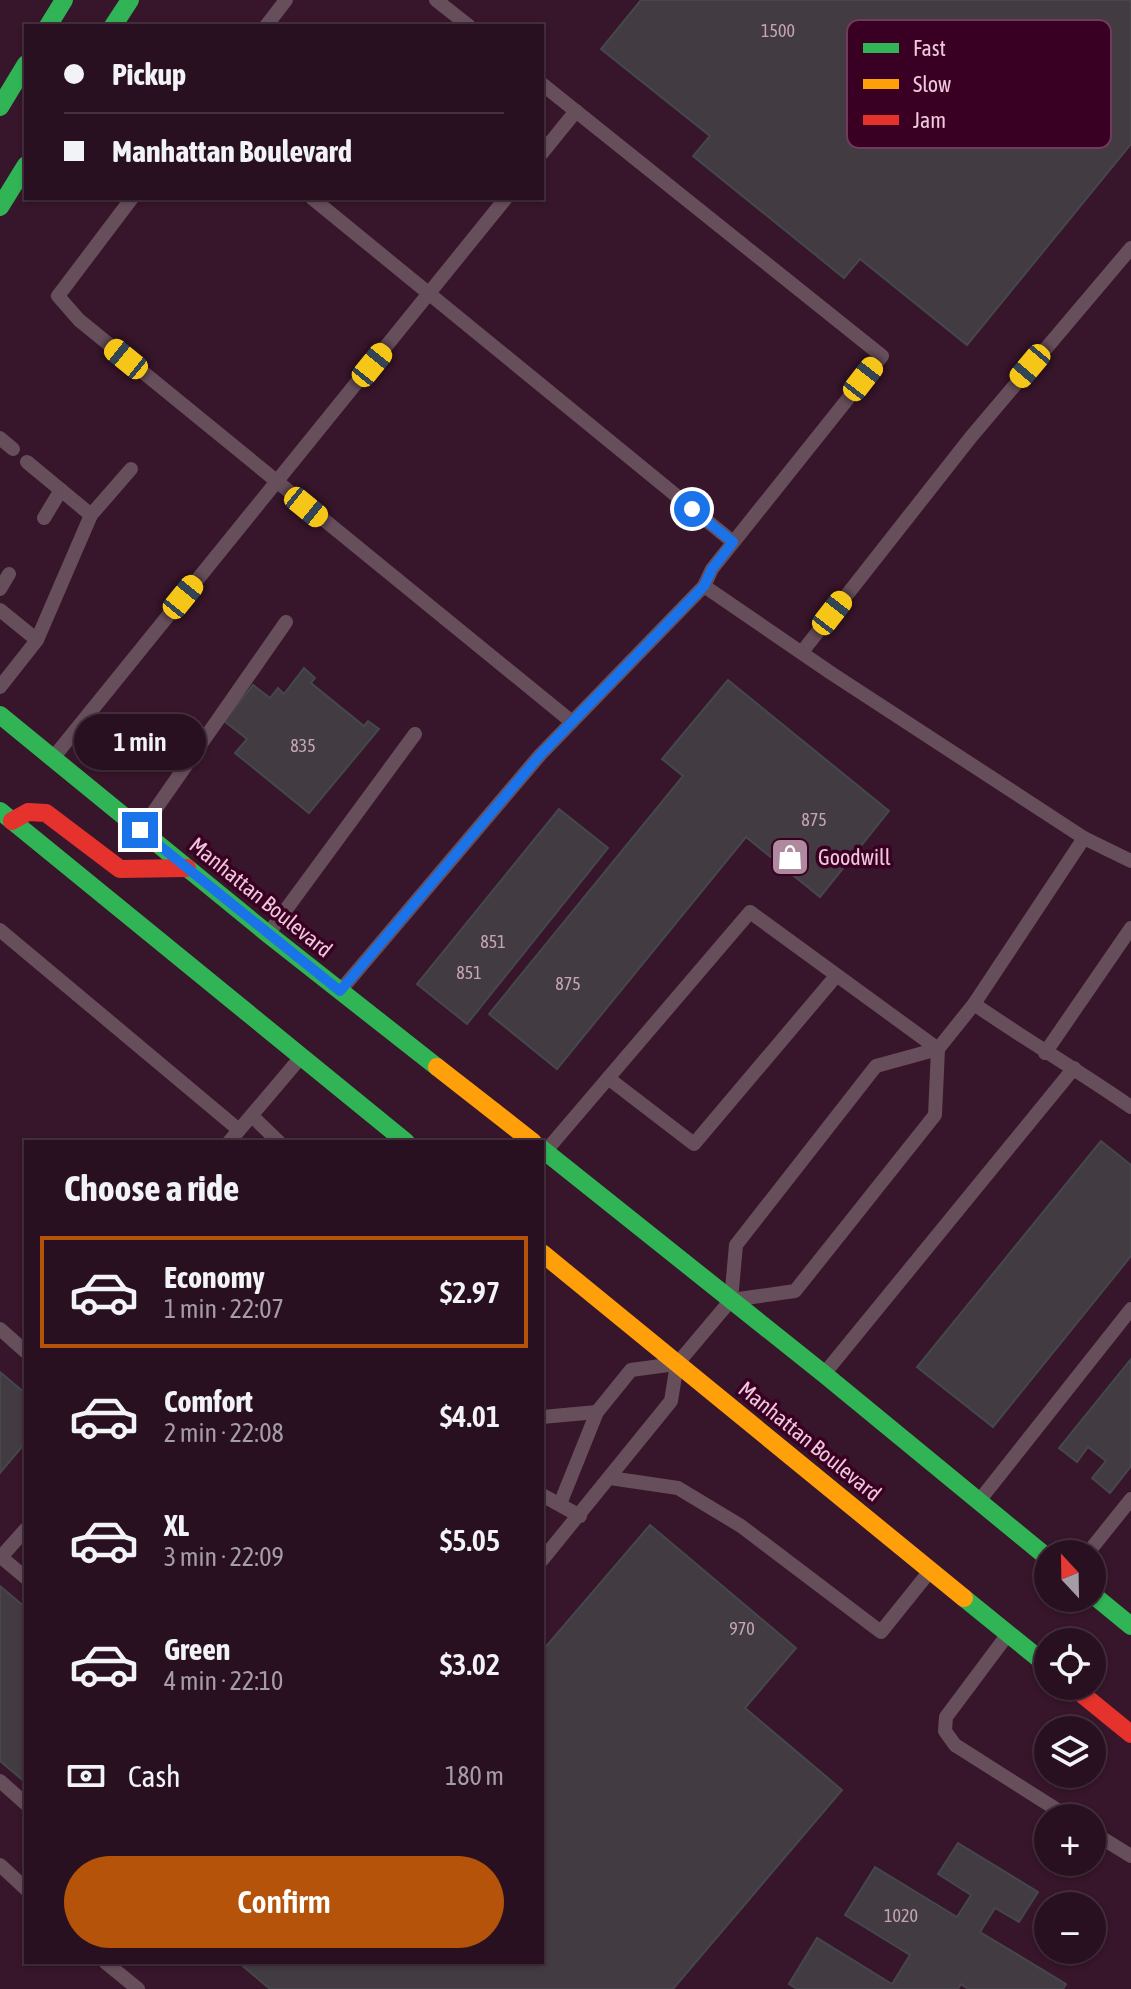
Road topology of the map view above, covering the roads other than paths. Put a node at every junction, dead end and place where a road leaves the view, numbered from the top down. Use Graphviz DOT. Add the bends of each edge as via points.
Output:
graph roads {
  1 [pos="64,0"];
  2 [pos="130,0"];
  3 [pos="286,0"];
  4 [pos="436,0"];
  5 [pos="49,24"];
  6 [pos="114,24"];
  7 [pos="268,24"];
  8 [pos="466,24"];
  9 [pos="24,67"];
  10 [pos="544,86"];
  11 [pos="0,107"];
  12 [pos="576,111"];
  13 [pos="544,151"];
  14 [pos="24,168"];
  15 [pos="130,200"];
  16 [pos="314,200"];
  17 [pos="504,200"];
  18 [pos="0,207"];
  19 [pos="1131,248"];
  20 [pos="429,294"];
  21 [pos="0,439"];
  22 [pos="13,449"];
  23 [pos="27,462"];
  24 [pos="131,469"];
  25 [pos="276,483"];
  26 [pos="61,490"];
  27 [pos="91,515"];
  28 [pos="44,518"];
  29 [pos="733,542"];
  30 [pos="9,574"];
  31 [pos="704,586"];
  32 [pos="0,589"];
  33 [pos="0,610"];
  34 [pos="286,622"];
  35 [pos="37,640"];
  36 [pos="802,652"];
  37 [pos="0,687"];
  38 [pos="0,715"];
  39 [pos="572,722"];
  40 [pos="415,734"];
  41 [pos="53,758"];
  42 [pos="6,816"];
  43 [pos="140,830"];
  44 [pos="0,837"];
  45 [pos="1084,838"];
  46 [pos="1131,861"];
  47 [pos="187,868"];
  48 [pos="1131,928"];
  49 [pos="0,930"];
  50 [pos="268,934"];
  51 [pos="836,976"];
  52 [pos="340,991"];
  53 [pos="974,1004"];
  54 [pos="938,1049"];
  55 [pos="1045,1053"];
  56 [pos="301,1057"];
  57 [pos="1074,1068"];
  58 [pos="608,1078"];
  59 [pos="1131,1107"];
  60 [pos="252,1116"];
  61 [pos="234,1136"];
  62 [pos="277,1140"];
  63 [pos="404,1140"];
  64 [pos="530,1140"];
  65 [pos="544,1144"];
  66 [pos="544,1151"];
  67 [pos="544,1255"];
  68 [pos="731,1300"];
  69 [pos="1131,1309"];
  70 [pos="0,1329"];
  71 [pos="24,1350"];
  72 [pos="677,1364"];
  73 [pos="824,1374"];
  74 [pos="597,1412"];
  75 [pos="544,1417"];
  76 [pos="610,1478"];
  77 [pos="544,1496"];
  78 [pos="1131,1499"];
  79 [pos="979,1501"];
  80 [pos="560,1504"];
  81 [pos="580,1516"];
  82 [pos="24,1531"];
  83 [pos="1098,1540"];
  84 [pos="1034,1546"];
  85 [pos="544,1558"];
  86 [pos="931,1570"];
  87 [pos="24,1576"];
  88 [pos="1106,1605"];
  89 [pos="1131,1626"];
  90 [pos="1009,1634"];
  91 [pos="1034,1653"];
  92 [pos="1089,1700"];
  93 [pos="1131,1734"];
  94 [pos="0,1781"];
  95 [pos="24,1802"];
  96 [pos="1048,1804"];
  97 [pos="1106,1841"];
  98 [pos="1131,1856"];
  99 [pos="0,1865"];
  100 [pos="24,1887"];
  101 [pos="107,1964"];
  102 [pos="138,1989"];
  1 -- 5 [label="main road"];
  2 -- 6 [label="main road"];
  3 -- 7 [label="lane"];
  4 -- 8 [label="lane"];
  9 -- 11 [label="main road"];
  10 -- 12 [label="lane"];
  12 -- 13 [label="lane"];
  12 -- 29 [label="lane" via="882,356"];
  14 -- 18 [label="main road"];
  15 -- 25 [label="lane" via="58,296 79,320"];
  16 -- 20 [label="lane"];
  17 -- 20 [label="lane"];
  19 -- 36 [label="lane" via="971,437"];
  20 -- 25 [label="lane"];
  20 -- 29 [label="lane"];
  21 -- 22 [label="lane"];
  23 -- 26 [label="lane"];
  24 -- 27 [label="lane"];
  25 -- 39 [label="lane"];
  25 -- 41 [label="lane"];
  26 -- 27 [label="lane"];
  26 -- 28 [label="lane"];
  27 -- 35 [label="lane"];
  29 -- 31 [label="lane"];
  30 -- 32 [label="lane"];
  31 -- 36 [label="lane"];
  31 -- 39 [label="lane"];
  33 -- 35 [label="lane"];
  34 -- 43 [label="lane"];
  35 -- 37 [label="lane"];
  36 -- 45 [label="lane"];
  38 -- 41 [label="main road, Manhattan Boulevard"];
  39 -- 52 [label="lane"];
  40 -- 50 [label="lane"];
  41 -- 43 [label="main road, Manhattan Boulevard"];
  42 -- 44 [label="lane"];
  42 -- 47 [label="main road" via="46,813 120,869"];
  42 -- 56 [label="main road"];
  43 -- 47 [label="main road, Manhattan Boulevard"];
  45 -- 46 [label="lane"];
  45 -- 53 [label="lane"];
  47 -- 50 [label="main road, Manhattan Boulevard"];
  48 -- 55 [label="lane"];
  49 -- 61 [label="lane"];
  50 -- 52 [label="main road, Manhattan Boulevard"];
  51 -- 54 [label="lane"];
  51 -- 58 [label="lane" via="750,912"];
  51 -- 58 [label="lane" via="694,1144"];
  52 -- 64 [label="main road, Manhattan Boulevard"];
  53 -- 54 [label="lane"];
  53 -- 55 [label="lane"];
  54 -- 68 [label="lane" via="876,1066 736,1245"];
  54 -- 68 [label="lane" via="935,1115 795,1291"];
  55 -- 57 [label="lane"];
  56 -- 60 [label="lane"];
  56 -- 63 [label="main road"];
  57 -- 59 [label="lane"];
  57 -- 73 [label="lane"];
  58 -- 65 [label="lane"];
  60 -- 61 [label="lane"];
  60 -- 62 [label="lane"];
  66 -- 68 [label="main road, Manhattan Boulevard"];
  67 -- 72 [label="main road, Manhattan Boulevard"];
  68 -- 72 [label="lane"];
  68 -- 73 [label="main road, Manhattan Boulevard"];
  69 -- 79 [label="lane"];
  70 -- 71 [label="lane"];
  72 -- 74 [label="lane" via="631,1370"];
  72 -- 76 [label="lane" via="671,1401"];
  72 -- 86 [label="main road, Manhattan Boulevard"];
  73 -- 79 [label="main road, Manhattan Boulevard"];
  74 -- 75 [label="lane"];
  74 -- 80 [label="lane"];
  76 -- 81 [label="lane"];
  76 -- 86 [label="lane" via="678,1488 741,1526 881,1632"];
  77 -- 80 [label="lane"];
  78 -- 83 [label="lane"];
  79 -- 84 [label="main road, Manhattan Boulevard"];
  80 -- 81 [label="lane"];
  81 -- 85 [label="lane"];
  82 -- 87 [label="lane" via="1,1557"];
  86 -- 90 [label="main road, Manhattan Boulevard"];
  88 -- 89 [label="main road"];
  90 -- 91 [label="main road, Manhattan Boulevard"];
  90 -- 96 [label="lane" via="946,1717 945,1731 955,1745"];
  92 -- 93 [label="main road"];
  94 -- 95 [label="lane"];
  97 -- 98 [label="lane"];
  99 -- 100 [label="lane"];
  101 -- 102 [label="lane"];
}
